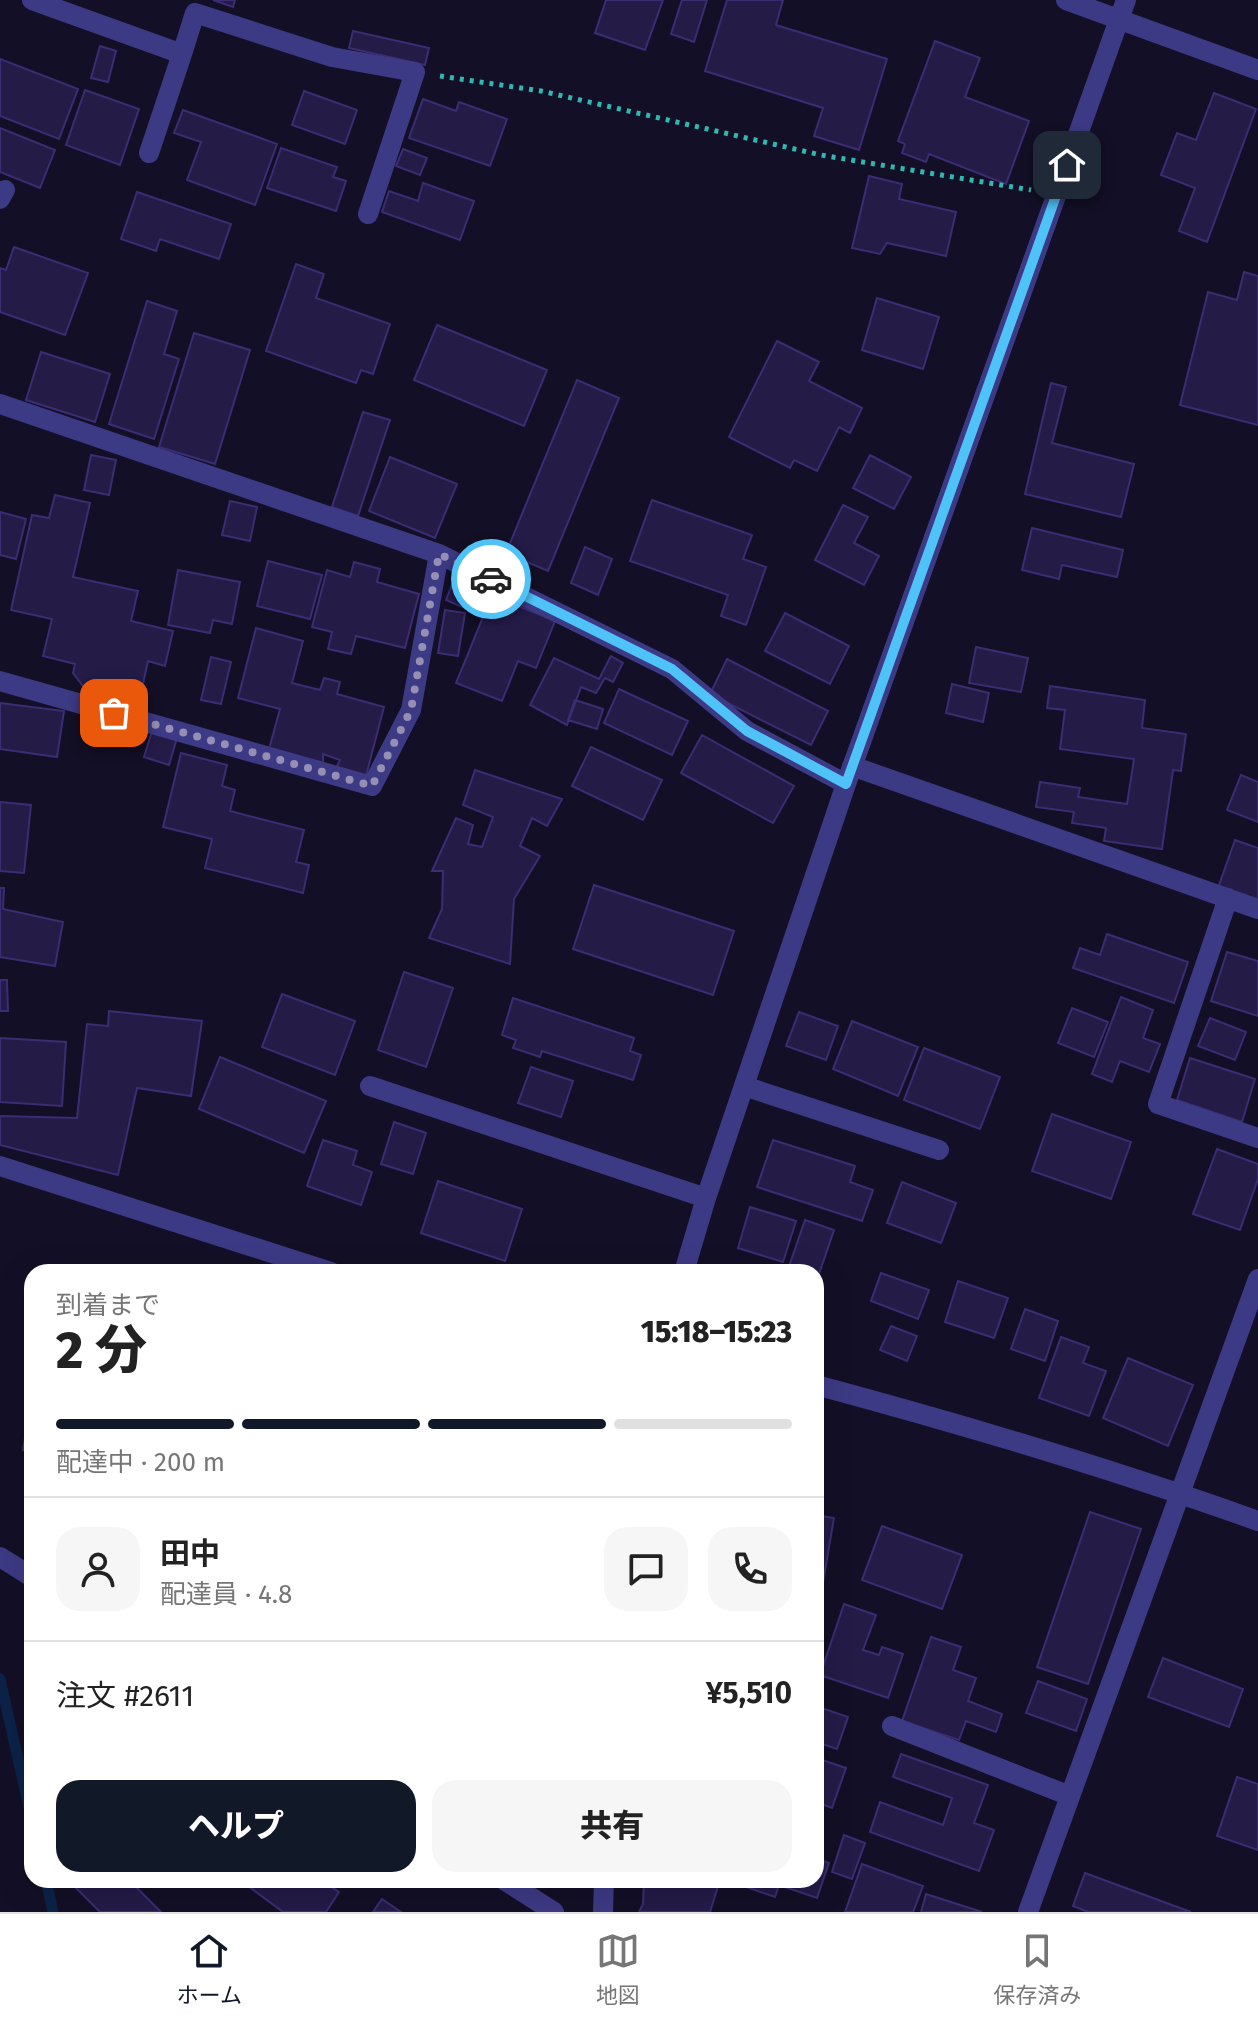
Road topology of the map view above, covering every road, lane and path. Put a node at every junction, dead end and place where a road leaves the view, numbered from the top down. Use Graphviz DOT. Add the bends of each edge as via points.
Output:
graph roads {
  1 [pos="32,0"];
  2 [pos="1066,0"];
  3 [pos="1123,10"];
  4 [pos="182,54"];
  5 [pos="1258,70"];
  6 [pos="415,72"];
  7 [pos="149,153"];
  8 [pos="1057,195"];
  9 [pos="368,214"];
  10 [pos="0,404"];
  11 [pos="439,554"];
  12 [pos="0,681"];
  13 [pos="849,775"];
  14 [pos="1228,898"];
  15 [pos="1258,909"];
  16 [pos="370,1086"];
  17 [pos="744,1086"];
  18 [pos="1258,1138"];
  19 [pos="939,1150"];
  20 [pos="0,1166"];
  21 [pos="706,1198"];
  22 [pos="306,1264"];
  23 [pos="686,1264"];
  24 [pos="1258,1279"];
  25 [pos="824,1387"];
  26 [pos="1179,1493"];
  27 [pos="1258,1521"];
  28 [pos="4,1566"];
  29 [pos="24,1574"];
  30 [pos="892,1726"];
  31 [pos="1070,1796"];
  32 [pos="516,1888"];
  33 [pos="604,1888"];
  34 [pos="554,1912"];
  35 [pos="603,1912"];
  36 [pos="1028,1912"];
  1 -- 4 [label="street"];
  2 -- 3 [label="street"];
  3 -- 5 [label="street"];
  3 -- 8 [label="street"];
  4 -- 6 [label="street" via="195,13 332,57"];
  4 -- 7 [label="street"];
  6 -- 8 [label="path" via="541,91 821,155"];
  6 -- 9 [label="street"];
  8 -- 13 [label="street"];
  10 -- 11 [label="street"];
  11 -- 12 [label="street" via="411,710 372,786"];
  11 -- 13 [label="street" via="672,669 747,731"];
  13 -- 14 [label="street"];
  13 -- 17 [label="street"];
  14 -- 15 [label="street"];
  14 -- 18 [label="street" via="1158,1104"];
  16 -- 21 [label="street"];
  17 -- 19 [label="street"];
  17 -- 21 [label="street"];
  20 -- 22 [label="street"];
  21 -- 23 [label="street"];
  24 -- 26 [label="street"];
  25 -- 26 [label="street"];
  26 -- 27 [label="street"];
  26 -- 31 [label="street"];
  28 -- 29 [label="street"];
  30 -- 31 [label="street"];
  31 -- 36 [label="street"];
  32 -- 34 [label="street"];
  33 -- 35 [label="street"];
}
